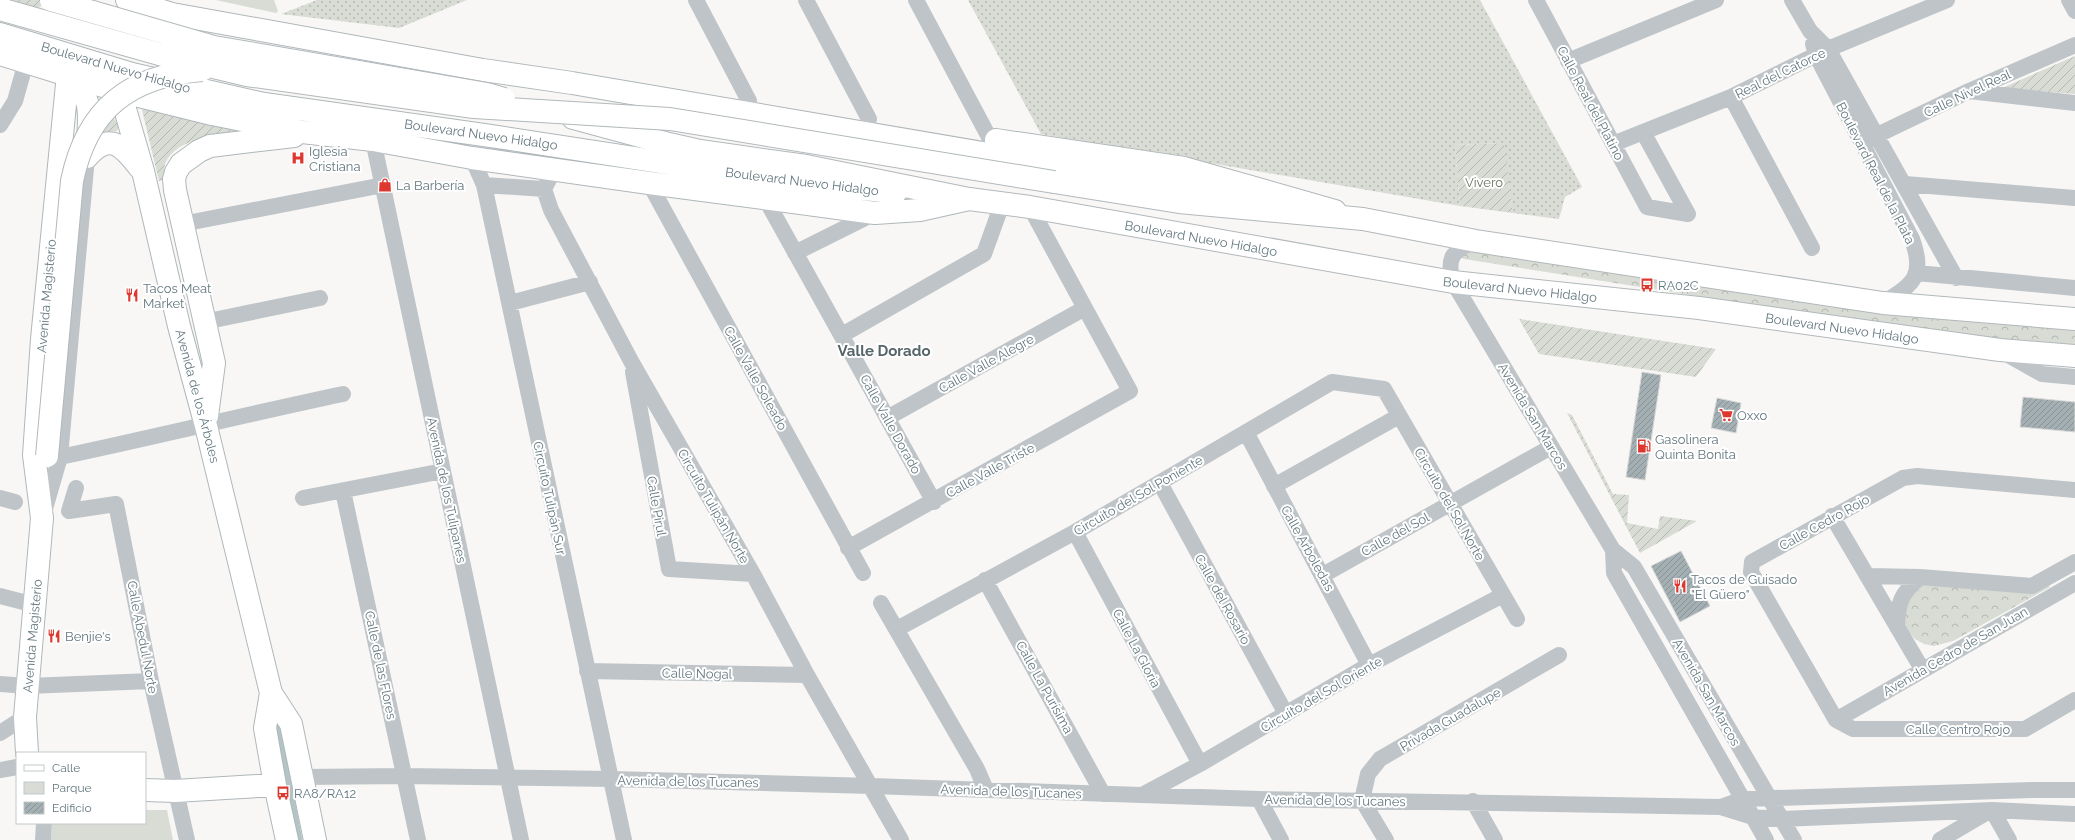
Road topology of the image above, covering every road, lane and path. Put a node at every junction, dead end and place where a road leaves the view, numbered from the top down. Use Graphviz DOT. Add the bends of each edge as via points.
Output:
graph roads {
  1 [pos="80,0"];
  2 [pos="696,0"];
  3 [pos="806,0"];
  4 [pos="916,0"];
  5 [pos="1536,0"];
  6 [pos="1716,0"];
  7 [pos="1792,0"];
  8 [pos="1947,0"];
  9 [pos="2069,0"];
  10 [pos="134,1"];
  11 [pos="56,3"];
  12 [pos="0,9"];
  13 [pos="2075,11"];
  14 [pos="172,14"];
  15 [pos="0,21"];
  16 [pos="0,34"];
  17 [pos="93,34"];
  18 [pos="2075,45"];
  19 [pos="0,49"];
  20 [pos="1822,52"];
  21 [pos="0,54"];
  22 [pos="1568,61"];
  23 [pos="26,62"];
  24 [pos="67,64"];
  25 [pos="108,67"];
  26 [pos="217,68"];
  27 [pos="619,91"];
  28 [pos="1969,91"];
  29 [pos="119,92"];
  30 [pos="1731,97"];
  31 [pos="748,101"];
  32 [pos="2075,103"];
  33 [pos="869,119"];
  34 [pos="0,125"];
  35 [pos="62,126"];
  36 [pos="302,132"];
  37 [pos="1643,132"];
  38 [pos="1875,136"];
  39 [pos="990,139"];
  40 [pos="373,140"];
  41 [pos="1860,143"];
  42 [pos="1613,144"];
  43 [pos="87,157"];
  44 [pos="472,158"];
  45 [pos="554,170"];
  46 [pos="143,171"];
  47 [pos="649,183"];
  48 [pos="1904,184"];
  49 [pos="383,185"];
  50 [pos="484,185"];
  51 [pos="544,189"];
  52 [pos="2075,198"];
  53 [pos="969,199"];
  54 [pos="766,200"];
  55 [pos="1002,204"];
  56 [pos="1030,208"];
  57 [pos="875,213"];
  58 [pos="1363,219"];
  59 [pos="182,224"];
  60 [pos="1476,241"];
  61 [pos="1812,248"];
  62 [pos="795,253"];
  63 [pos="1917,273"];
  64 [pos="1956,278"];
  65 [pos="590,282"];
  66 [pos="1453,282"];
  67 [pos="2075,288"];
  68 [pos="320,298"];
  69 [pos="510,303"];
  70 [pos="1883,303"];
  71 [pos="1085,308"];
  72 [pos="2075,319"];
  73 [pos="204,322"];
  74 [pos="842,335"];
  75 [pos="2000,350"];
  76 [pos="2075,356"];
  77 [pos="631,361"];
  78 [pos="2075,377"];
  79 [pos="1384,389"];
  80 [pos="343,394"];
  81 [pos="1399,416"];
  82 [pos="887,418"];
  83 [pos="206,426"];
  84 [pos="1246,432"];
  85 [pos="1551,447"];
  86 [pos="54,456"];
  87 [pos="443,471"];
  88 [pos="1160,483"];
  89 [pos="1274,486"];
  90 [pos="76,488"];
  91 [pos="2075,490"];
  92 [pos="343,491"];
  93 [pos="303,498"];
  94 [pos="934,502"];
  95 [pos="1450,503"];
  96 [pos="1832,516"];
  97 [pos="42,518"];
  98 [pos="1075,532"];
  99 [pos="848,548"];
  100 [pos="1613,550"];
  101 [pos="2075,562"];
  102 [pos="863,573"];
  103 [pos="753,574"];
  104 [pos="1323,575"];
  105 [pos="1867,576"];
  106 [pos="1920,576"];
  107 [pos="985,580"];
  108 [pos="2075,583"];
  109 [pos="1503,595"];
  110 [pos="0,596"];
  111 [pos="881,603"];
  112 [pos="34,605"];
  113 [pos="1517,619"];
  114 [pos="1897,626"];
  115 [pos="897,630"];
  116 [pos="1559,655"];
  117 [pos="1370,665"];
  118 [pos="1922,669"];
  119 [pos="587,671"];
  120 [pos="807,675"];
  121 [pos="151,682"];
  122 [pos="0,684"];
  123 [pos="28,686"];
  124 [pos="271,693"];
  125 [pos="2075,700"];
  126 [pos="1286,714"];
  127 [pos="25,717"];
  128 [pos="1836,720"];
  129 [pos="0,733"];
  130 [pos="26,752"];
  131 [pos="1200,764"];
  132 [pos="16,767"];
  133 [pos="0,770"];
  134 [pos="405,776"];
  135 [pos="302,778"];
  136 [pos="509,778"];
  137 [pos="611,779"];
  138 [pos="275,785"];
  139 [pos="871,786"];
  140 [pos="146,790"];
  141 [pos="986,790"];
  142 [pos="2032,790"];
  143 [pos="2075,790"];
  144 [pos="176,791"];
  145 [pos="1103,794"];
  146 [pos="1140,796"];
  147 [pos="1259,799"];
  148 [pos="1743,799"];
  149 [pos="1770,799"];
  150 [pos="1362,800"];
  151 [pos="1473,801"];
  152 [pos="1721,807"];
  153 [pos="1992,810"];
  154 [pos="2075,814"];
  155 [pos="1753,817"];
  156 [pos="1782,819"];
  157 [pos="44,824"];
  158 [pos="1493,836"];
  159 [pos="1280,838"];
  160 [pos="1386,839"];
  161 [pos="43,840"];
  162 [pos="187,840"];
  163 [pos="287,840"];
  164 [pos="315,840"];
  165 [pos="418,840"];
  166 [pos="521,840"];
  167 [pos="624,840"];
  168 [pos="901,840"];
  169 [pos="1766,840"];
  170 [pos="1794,840"];
  171 [pos="1940,840"];
  172 [pos="2009,840"];
  1 -- 17 [label="main road, Avenida de los Árboles"];
  2 -- 31 [label="street"];
  3 -- 33 [label="street"];
  4 -- 39 [label="street"];
  5 -- 22 [label="street, Calle Real del Platino"];
  6 -- 22 [label="street"];
  7 -- 20 [label="street, Boulevard Real de la Plata"];
  8 -- 20 [label="street, Real del Catorce"];
  9 -- 13 [label="street"];
  10 -- 14 [label="main road, Boulevard Nuevo Hidalgo"];
  11 -- 15 [label="main road"];
  11 -- 24 [label="main road"];
  11 -- 53 [label="main road, Boulevard Nuevo Hidalgo, bridge" via="214,47 487,94 669,144 806,166"];
  12 -- 26 [label="main road, Boulevard Nuevo Hidalgo, bridge"];
  14 -- 17 [label="main road"];
  14 -- 27 [label="main road, Boulevard Nuevo Hidalgo" via="483,70"];
  16 -- 24 [label="main road, Boulevard Nuevo Hidalgo"];
  17 -- 24 [label="main road" via="80,39"];
  17 -- 25 [label="main road, Avenida de los Árboles"];
  18 -- 28 [label="street, Calle Nivel Real"];
  19 -- 24 [label="main road"];
  20 -- 30 [label="street, Real del Catorce"];
  20 -- 38 [label="street, Boulevard Real de la Plata"];
  20 -- 41 [label="street, Boulevard Real de la Plata"];
  21 -- 23 [label="main road"];
  22 -- 42 [label="street, Calle Real del Platino"];
  23 -- 24 [label="main road"];
  23 -- 34 [label="street" via="15,100"];
  23 -- 35 [label="main road" via="52,81 58,93"];
  24 -- 25 [label="main road, Boulevard Nuevo Hidalgo"];
  24 -- 29 [label="main road"];
  24 -- 35 [label="main road, Avenida Magisterio"];
  24 -- 43 [label="main road" via="82,89 90,110"];
  25 -- 29 [label="main road, Avenida de los Árboles"];
  25 -- 53 [label="main road, Boulevard Nuevo Hidalgo" via="186,88 264,104 476,133 797,183"];
  26 -- 58 [label="main road, Boulevard Nuevo Hidalgo, bridge" via="247,75 474,107 670,119 1179,202"];
  26 -- 86 [label="main road, bridge" via="176,72 144,82 115,100 85,139 72,181"];
  27 -- 31 [label="main road, Boulevard Nuevo Hidalgo" via="682,91"];
  27 -- 58 [label="main road, Boulevard Nuevo Hidalgo"];
  28 -- 32 [label="street"];
  28 -- 38 [label="street, Calle Nivel Real"];
  29 -- 36 [label="main road"];
  29 -- 46 [label="main road, Avenida de los Árboles"];
  30 -- 37 [label="street, Real del Catorce"];
  30 -- 61 [label="street"];
  31 -- 33 [label="main road, Boulevard Nuevo Hidalgo"];
  33 -- 39 [label="main road, Boulevard Nuevo Hidalgo"];
  35 -- 97 [label="main road, Avenida Magisterio" via="34,455"];
  36 -- 40 [label="main road"];
  36 -- 59 [label="main road" via="291,137 210,146 189,157 176,172 174,179"];
  37 -- 42 [label="street, Real del Catorce"];
  37 -- 42 [label="street, Calle Real del Platino" via="1688,214 1647,206"];
  38 -- 41 [label="street, Calle Nivel Real"];
  38 -- 48 [label="street, Boulevard Real de la Plata"];
  39 -- 58 [label="main road, Boulevard Nuevo Hidalgo" via="1184,168"];
  40 -- 44 [label="main road"];
  40 -- 49 [label="street, Avenida de los Tulipanes"];
  41 -- 63 [label="street, Boulevard Real de la Plata" via="1912,238 1918,256"];
  43 -- 46 [label="main road" via="101,144 119,145"];
  43 -- 86 [label="street"];
  44 -- 45 [label="main road"];
  44 -- 50 [label="street, Circuito Tulipán Sur"];
  45 -- 47 [label="main road"];
  45 -- 51 [label="street"];
  46 -- 83 [label="main road, Avenida de los Árboles"];
  47 -- 54 [label="main road"];
  47 -- 99 [label="street, Calle Valle Soleado"];
  48 -- 52 [label="street"];
  48 -- 64 [label="street, Boulevard Real de la Plata"];
  49 -- 59 [label="street"];
  49 -- 87 [label="street, Avenida de los Tulipanes"];
  50 -- 51 [label="street"];
  50 -- 69 [label="street, Circuito Tulipán Sur"];
  51 -- 65 [label="street, Circuito Tulipán Norte" via="551,210"];
  53 -- 55 [label="main road, Boulevard Nuevo Hidalgo"];
  53 -- 57 [label="main road" via="920,210"];
  54 -- 57 [label="main road"];
  54 -- 62 [label="street, Calle Valle Dorado"];
  55 -- 56 [label="main road, Boulevard Nuevo Hidalgo"];
  55 -- 74 [label="street" via="984,254"];
  56 -- 66 [label="main road, Boulevard Nuevo Hidalgo"];
  56 -- 71 [label="street"];
  57 -- 62 [label="street"];
  58 -- 60 [label="main road, Boulevard Nuevo Hidalgo"];
  59 -- 73 [label="main road"];
  60 -- 66 [label="street" via="1460,247 1450,259"];
  60 -- 70 [label="main road, Boulevard Nuevo Hidalgo"];
  62 -- 74 [label="street, Calle Valle Dorado"];
  63 -- 64 [label="street"];
  63 -- 70 [label="street" via="1907,288"];
  64 -- 67 [label="street"];
  65 -- 69 [label="street"];
  65 -- 77 [label="street, Circuito Tulipán Norte"];
  66 -- 75 [label="main road, Boulevard Nuevo Hidalgo" via="1699,308"];
  66 -- 85 [label="street, Avenida San Marcos"];
  68 -- 73 [label="street"];
  69 -- 119 [label="street, Circuito Tulipán Sur"];
  70 -- 72 [label="main road, Boulevard Nuevo Hidalgo"];
  71 -- 82 [label="street, Calle Valle Alegre"];
  71 -- 94 [label="street, Calle Valle Triste" via="1130,391"];
  73 -- 83 [label="main road" via="214,363"];
  74 -- 82 [label="street, Calle Valle Dorado"];
  75 -- 76 [label="main road, Boulevard Nuevo Hidalgo"];
  75 -- 78 [label="street" via="2042,374"];
  77 -- 103 [label="street, Circuito Tulipán Norte"];
  77 -- 103 [label="street, Calle Pirul" via="668,569"];
  79 -- 81 [label="street, Circuito del Sol Norte"];
  79 -- 84 [label="street, Circuito del Sol Poniente" via="1332,382"];
  80 -- 83 [label="street"];
  81 -- 89 [label="street"];
  81 -- 95 [label="street, Circuito del Sol Norte"];
  82 -- 94 [label="street, Calle Valle Dorado"];
  83 -- 86 [label="street"];
  83 -- 124 [label="main road, Avenida de los Árboles"];
  84 -- 88 [label="street, Circuito del Sol Poniente"];
  84 -- 89 [label="street, Calle Arboledas"];
  85 -- 95 [label="street, Calle del Sol"];
  85 -- 100 [label="street, Avenida San Marcos"];
  86 -- 97 [label="main road"];
  87 -- 92 [label="street"];
  87 -- 136 [label="street, Avenida de los Tulipanes"];
  88 -- 98 [label="street, Circuito del Sol Poniente"];
  88 -- 126 [label="street, Calle del Rosario"];
  89 -- 104 [label="street, Calle Arboledas"];
  90 -- 121 [label="street, Calle Abedul Norte" via="69,511 116,504"];
  91 -- 96 [label="street, Calle Cedro Rojo" via="1917,476 1903,478"];
  92 -- 93 [label="street"];
  92 -- 134 [label="street, Calle de las Flores"];
  94 -- 99 [label="street, Calle Valle Triste"];
  95 -- 104 [label="street, Calle del Sol"];
  95 -- 109 [label="street, Circuito del Sol Norte"];
  96 -- 105 [label="street"];
  96 -- 128 [label="street, Calle Cedro Rojo" via="1752,562 1750,567"];
  97 -- 112 [label="main road, Avenida Magisterio"];
  98 -- 107 [label="street, Circuito del Sol Poniente"];
  98 -- 131 [label="street, Calle La Gloria"];
  99 -- 102 [label="street, Calle Valle Soleado"];
  100 -- 148 [label="street, Avenida San Marcos" via="1614,573"];
  100 -- 149 [label="street, Avenida San Marcos" via="1634,567"];
  101 -- 106 [label="street, Avenida Cedro de San Juan" via="2032,586"];
  103 -- 120 [label="street, Circuito Tulipán Norte"];
  104 -- 117 [label="street, Calle Arboledas"];
  105 -- 106 [label="street, Avenida Cedro de San Juan"];
  105 -- 114 [label="street"];
  106 -- 114 [label="street" via="1905,590 1898,606"];
  107 -- 115 [label="street, Circuito del Sol Poniente"];
  107 -- 145 [label="street, Calle La Purísima"];
  108 -- 118 [label="street, Avenida Cedro de San Juan"];
  109 -- 113 [label="street, Circuito del Sol Norte"];
  109 -- 117 [label="street, Circuito del Sol Oriente"];
  110 -- 112 [label="street"];
  111 -- 115 [label="street"];
  112 -- 123 [label="main road, Avenida Magisterio"];
  114 -- 118 [label="street"];
  115 -- 141 [label="street" via="977,769"];
  116 -- 150 [label="street, Privada Guadalupe" via="1380,759 1368,774"];
  117 -- 126 [label="street, Circuito del Sol Oriente"];
  118 -- 128 [label="street, Avenida Cedro de San Juan"];
  119 -- 120 [label="street, Calle Nogal"];
  119 -- 137 [label="street, Circuito Tulipán Sur"];
  120 -- 139 [label="street, Circuito Tulipán Norte"];
  121 -- 123 [label="street"];
  121 -- 144 [label="street, Calle Abedul Norte"];
  122 -- 123 [label="street"];
  123 -- 127 [label="main road, Avenida Magisterio"];
  124 -- 135 [label="main road, Avenida de los Árboles" via="291,724"];
  124 -- 138 [label="main road, Avenida de los Árboles" via="265,728"];
  125 -- 128 [label="street, Calle Centro Rojo" via="2025,729 1853,729"];
  126 -- 131 [label="street, Circuito del Sol Oriente"];
  127 -- 129 [label="street"];
  127 -- 130 [label="main road, Avenida Magisterio"];
  131 -- 146 [label="street, Circuito del Sol Oriente"];
  132 -- 133 [label="street"];
  134 -- 135 [label="street, Avenida de los Tucanes"];
  134 -- 136 [label="street, Avenida de los Tucanes"];
  134 -- 165 [label="street, Calle de las Flores"];
  135 -- 164 [label="main road, Avenida de los Árboles"];
  136 -- 137 [label="street, Avenida de los Tucanes"];
  136 -- 166 [label="street, Avenida de los Tulipanes"];
  137 -- 139 [label="street, Avenida de los Tucanes"];
  137 -- 167 [label="street, Circuito Tulipán Sur"];
  138 -- 144 [label="main road"];
  138 -- 163 [label="main road, Avenida de los Árboles"];
  139 -- 141 [label="street, Avenida de los Tucanes"];
  139 -- 168 [label="street, Circuito Tulipán Norte"];
  140 -- 144 [label="main road"];
  141 -- 145 [label="street, Avenida de los Tucanes"];
  142 -- 143 [label="street, Avenida de los Tucanes"];
  142 -- 149 [label="street, Avenida de los Tucanes"];
  142 -- 153 [label="street"];
  144 -- 162 [label="street, Calle Abedul Norte"];
  145 -- 146 [label="street, Avenida de los Tucanes"];
  146 -- 147 [label="street, Avenida de los Tucanes"];
  147 -- 150 [label="street, Avenida de los Tucanes"];
  147 -- 159 [label="street"];
  148 -- 149 [label="street, Avenida de los Tucanes"];
  148 -- 152 [label="street, Avenida de los Tucanes"];
  148 -- 155 [label="street, Avenida San Marcos"];
  149 -- 156 [label="street, Avenida San Marcos"];
  150 -- 151 [label="street, Avenida de los Tucanes"];
  150 -- 160 [label="street"];
  151 -- 152 [label="street, Avenida de los Tucanes"];
  151 -- 158 [label="street"];
  152 -- 155 [label="street, Avenida de los Tucanes"];
  153 -- 154 [label="street, Avenida de los Tucanes"];
  153 -- 156 [label="street, Avenida de los Tucanes"];
  153 -- 171 [label="street"];
  153 -- 172 [label="street"];
  155 -- 156 [label="street, Avenida de los Tucanes"];
  155 -- 169 [label="street, Avenida San Marcos"];
  156 -- 170 [label="street, Avenida San Marcos"];
  157 -- 161 [label="street"];
}
